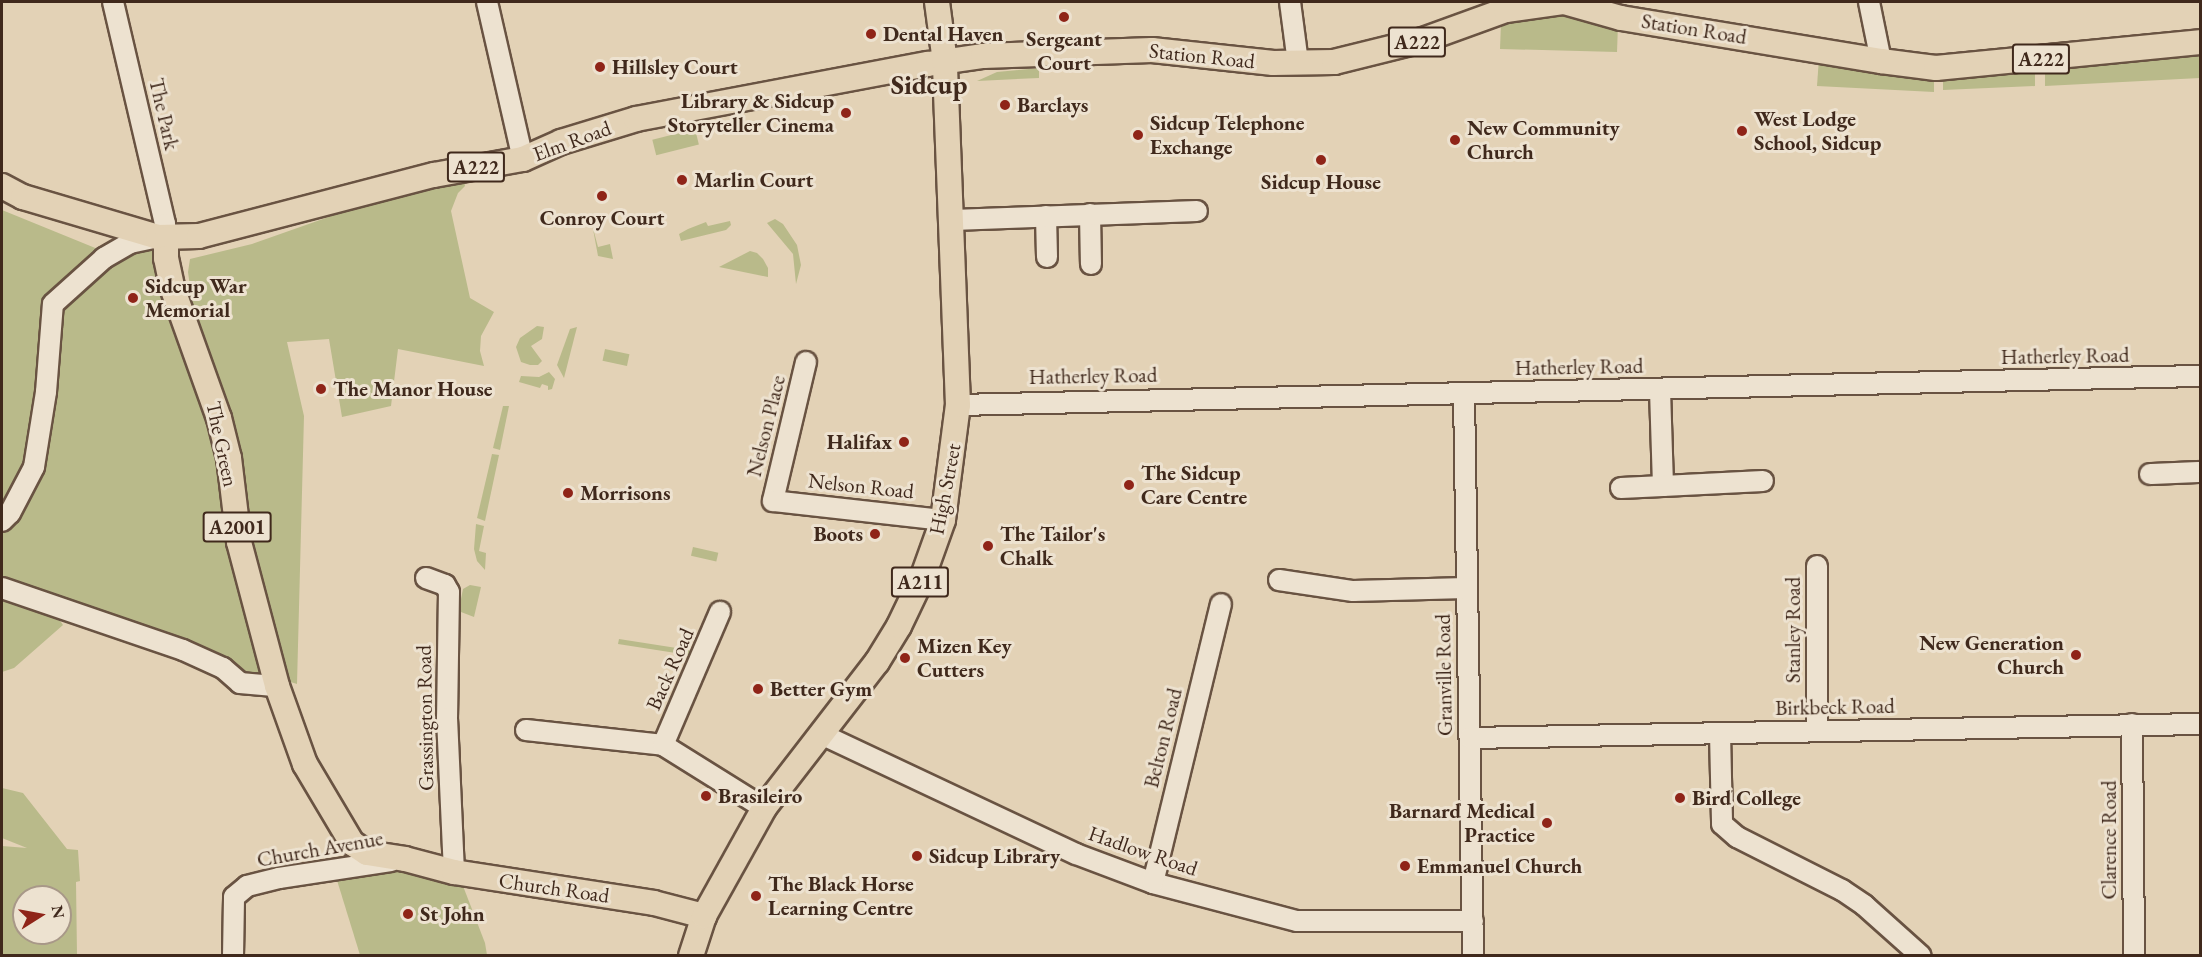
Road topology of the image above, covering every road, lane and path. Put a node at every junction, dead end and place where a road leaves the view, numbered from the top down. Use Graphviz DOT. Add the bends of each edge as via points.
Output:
graph roads {
  1 [pos="113,2"];
  2 [pos="487,2"];
  3 [pos="937,2"];
  4 [pos="1290,2"];
  5 [pos="1564,2"];
  6 [pos="1869,2"];
  7 [pos="2200,42"];
  8 [pos="1881,61"];
  9 [pos="945,62"];
  10 [pos="1298,63"];
  11 [pos="523,159"];
  12 [pos="2,186"];
  13 [pos="1197,211"];
  14 [pos="1090,214"];
  15 [pos="1046,216"];
  16 [pos="953,220"];
  17 [pos="162,238"];
  18 [pos="1047,257"];
  19 [pos="1091,264"];
  20 [pos="806,362"];
  21 [pos="2200,376"];
  22 [pos="1660,390"];
  23 [pos="1464,394"];
  24 [pos="958,405"];
  25 [pos="2200,472"];
  26 [pos="2150,474"];
  27 [pos="1763,481"];
  28 [pos="1663,486"];
  29 [pos="1622,488"];
  30 [pos="773,501"];
  31 [pos="943,520"];
  32 [pos="2,521"];
  33 [pos="1817,566"];
  34 [pos="426,578"];
  35 [pos="1280,580"];
  36 [pos="2,588"];
  37 [pos="1466,588"];
  38 [pos="1221,604"];
  39 [pos="720,612"];
  40 [pos="277,686"];
  41 [pos="2132,724"];
  42 [pos="2200,724"];
  43 [pos="526,730"];
  44 [pos="1817,731"];
  45 [pos="1720,733"];
  46 [pos="820,734"];
  47 [pos="1470,738"];
  48 [pos="663,745"];
  49 [pos="764,808"];
  50 [pos="405,859"];
  51 [pos="454,872"];
  52 [pos="1153,883"];
  53 [pos="704,916"];
  54 [pos="1473,921"];
  55 [pos="233,956"];
  56 [pos="691,956"];
  57 [pos="1473,956"];
  58 [pos="1921,956"];
  59 [pos="2134,956"];
  1 -- 17 [label="street, The Park" via="165,224"];
  2 -- 11 [label="street"];
  3 -- 9 [label="main road, A211"];
  4 -- 10 [label="street"];
  5 -- 8 [label="main road, Station Road / A222" via="1621,18"];
  5 -- 10 [label="main road, Station Road / A222" via="1506,10 1372,54 1334,62"];
  6 -- 8 [label="street"];
  7 -- 8 [label="main road, Station Road / A222" via="1936,68"];
  9 -- 10 [label="main road, Station Road / A222" via="994,56 1152,50"];
  9 -- 11 [label="main road, Elm Road / A222" via="663,112 561,142"];
  9 -- 16 [label="main road, High Street / A211"];
  11 -- 17 [label="main road, Elm Road / A222" via="434,175 199,236"];
  12 -- 17 [label="main road" via="23,197"];
  13 -- 14 [label="street"];
  14 -- 15 [label="street"];
  14 -- 19 [label="street"];
  15 -- 16 [label="street"];
  15 -- 18 [label="street"];
  16 -- 24 [label="main road, High Street / A211"];
  17 -- 32 [label="street" via="130,243 104,258 53,304 46,392 34,467"];
  17 -- 40 [label="main road, The Green / A2001" via="172,286 219,418 229,458 239,542"];
  20 -- 30 [label="street, Nelson Place"];
  21 -- 22 [label="street, Hatherley Road"];
  22 -- 23 [label="street, Hatherley Road"];
  22 -- 28 [label="street"];
  23 -- 24 [label="street, Hatherley Road"];
  23 -- 37 [label="street, Granville Road"];
  24 -- 31 [label="main road, High Street / A211"];
  25 -- 26 [label="street"];
  27 -- 28 [label="street"];
  28 -- 29 [label="street"];
  30 -- 31 [label="street, Nelson Road"];
  31 -- 46 [label="main road, High Street / A211" via="899,626 877,662"];
  33 -- 44 [label="street, Stanley Road"];
  34 -- 51 [label="street, Grassington Road" via="448,588 457,627 447,718"];
  35 -- 37 [label="street" via="1353,591"];
  36 -- 40 [label="street" via="183,650 223,668 240,683"];
  37 -- 47 [label="street, Granville Road"];
  38 -- 52 [label="street, Belton Road"];
  39 -- 48 [label="street, Back Road"];
  40 -- 50 [label="main road, The Green / A2001" via="305,764 333,809"];
  41 -- 42 [label="street, Birkbeck Road"];
  41 -- 44 [label="street, Birkbeck Road"];
  41 -- 59 [label="street, Clarence Road"];
  43 -- 48 [label="street"];
  44 -- 45 [label="street, Birkbeck Road"];
  45 -- 47 [label="street, Birkbeck Road"];
  45 -- 58 [label="street" via="1722,824 1737,837 1842,890"];
  46 -- 49 [label="main road, High Street / A211"];
  46 -- 52 [label="street, Hadlow Road" via="1066,850"];
  47 -- 54 [label="street, Granville Road"];
  48 -- 49 [label="street"];
  49 -- 53 [label="main road, High Street / A211"];
  50 -- 51 [label="main road, Church Road / A2001"];
  50 -- 55 [label="street, Church Avenue" via="247,886 234,897"];
  51 -- 53 [label="main road, Church Road / A2001" via="645,901"];
  52 -- 54 [label="street, Hadlow Road" via="1297,921"];
  53 -- 56 [label="main road, High Street / A211"];
  54 -- 57 [label="street, Granville Road"];
}
